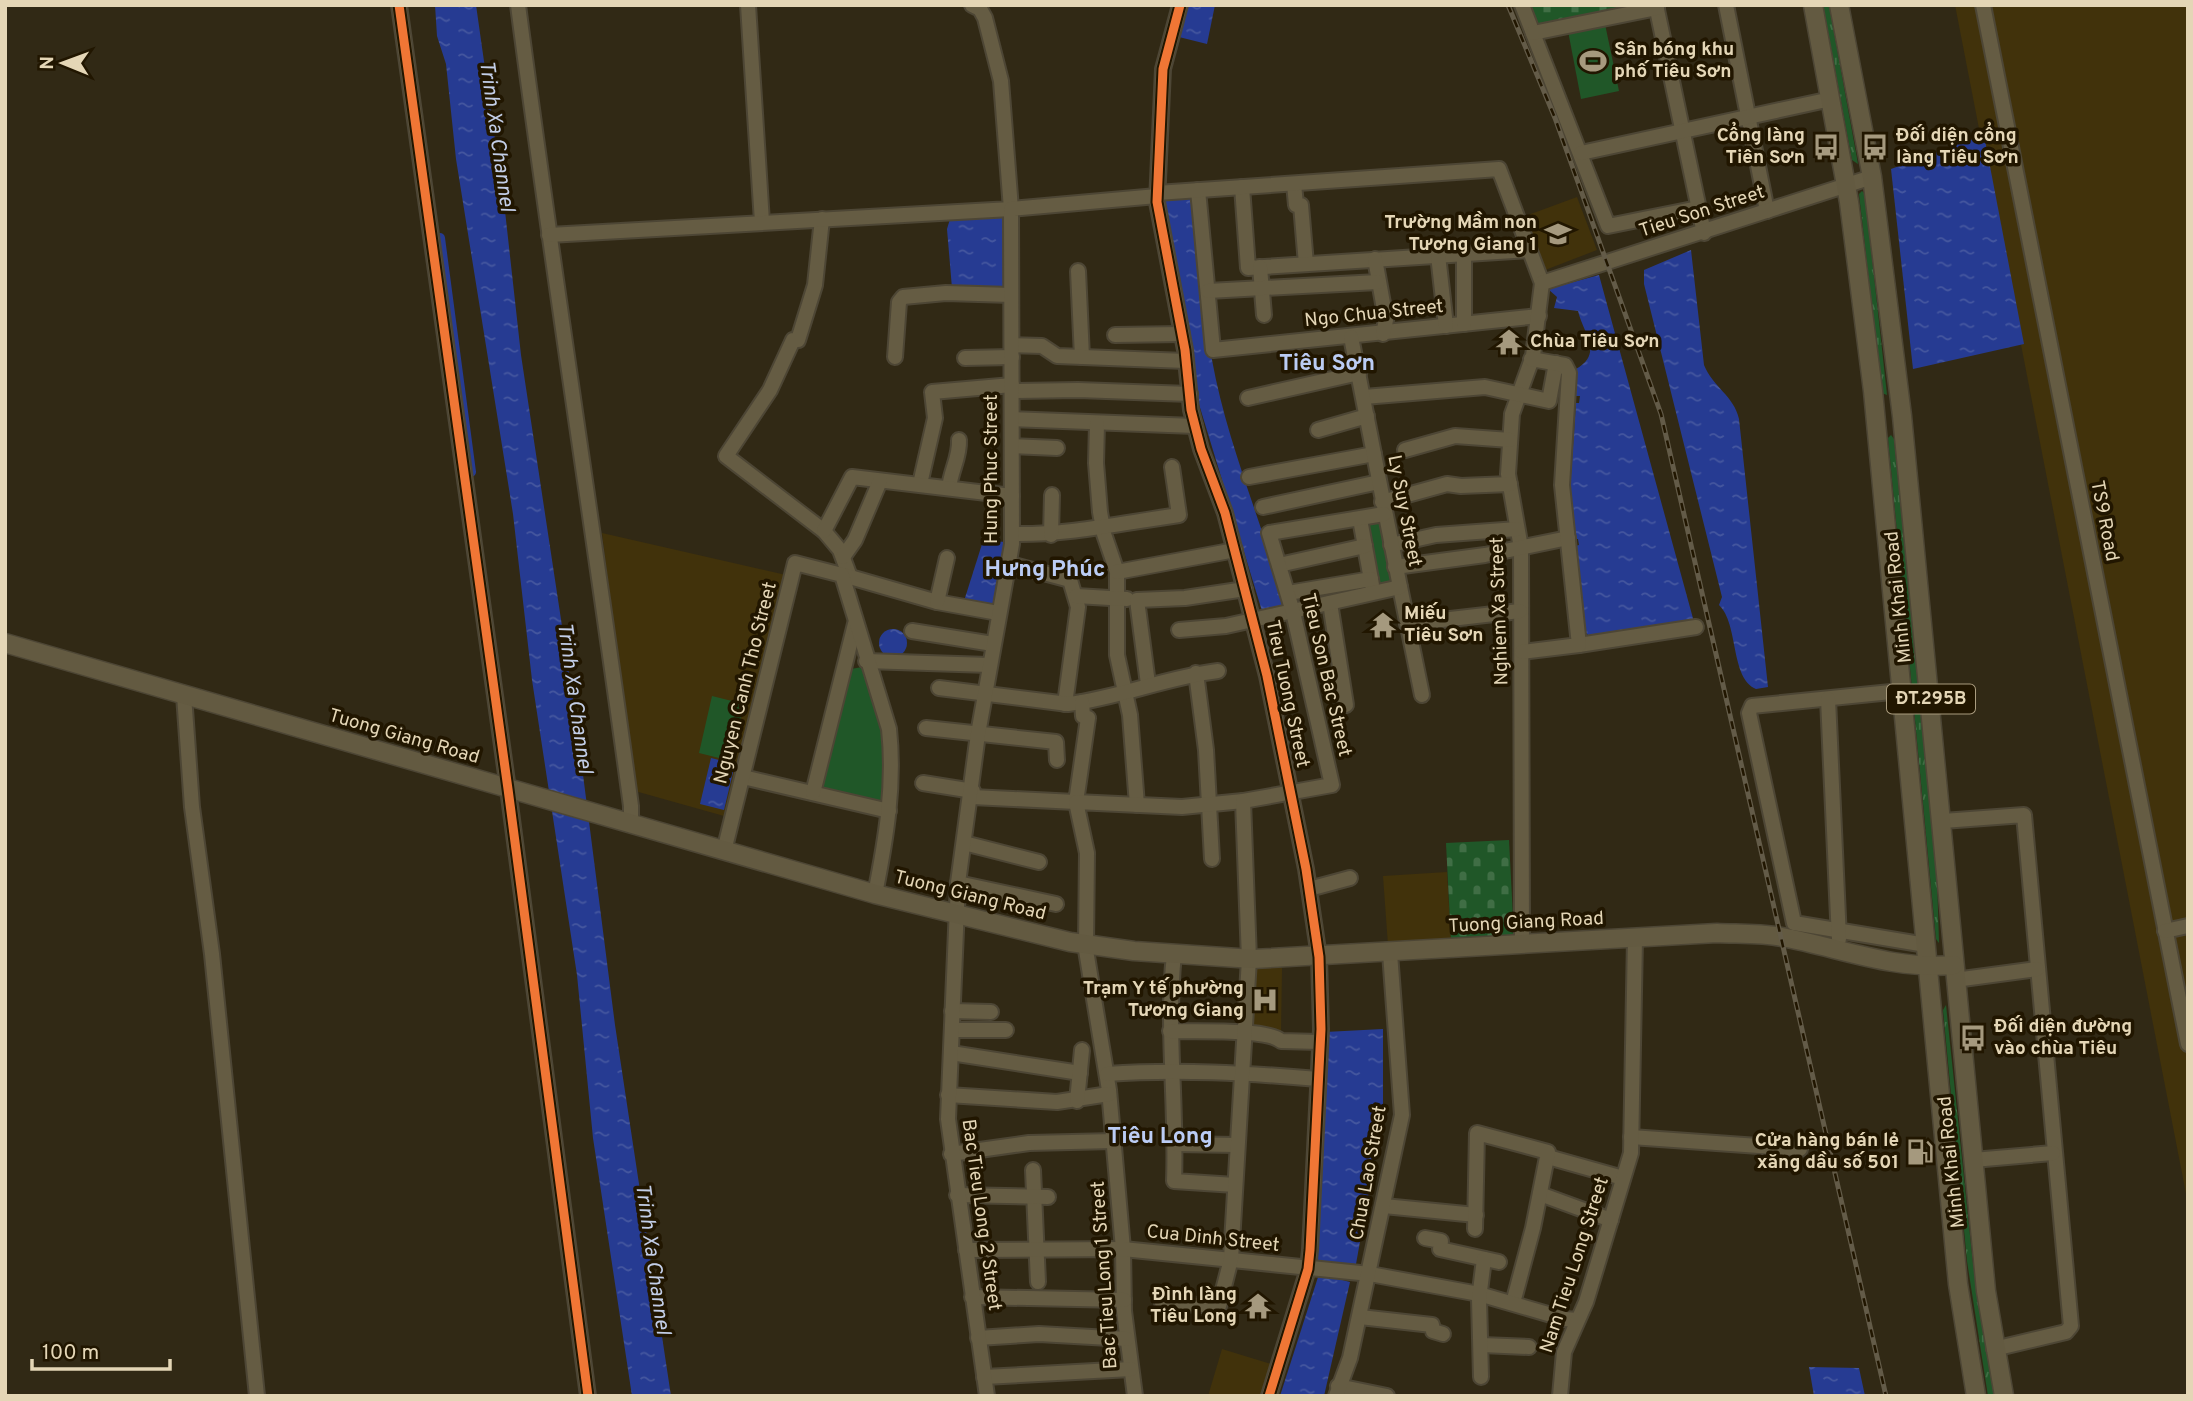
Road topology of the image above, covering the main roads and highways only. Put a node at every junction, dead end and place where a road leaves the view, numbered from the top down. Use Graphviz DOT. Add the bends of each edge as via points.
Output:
graph roads {
  1 [pos="1813,5"];
  2 [pos="1839,5"];
  3 [pos="1902,416"];
  4 [pos="1876,418"];
  5 [pos="5,643"];
  6 [pos="1928,967"];
  7 [pos="1955,972"];
  8 [pos="1976,1396"];
  9 [pos="2004,1396"];
  1 -- 4 [label="main road, Minh Khai Road / ĐT.295B" via="1846,185"];
  2 -- 3 [label="main road, Minh Khai Road / ĐT.295B" via="1872,177"];
  3 -- 4 [label="main road"];
  3 -- 7 [label="main road, Minh Khai Road / ĐT.295B"];
  4 -- 6 [label="main road, Minh Khai Road / ĐT.295B"];
  5 -- 6 [label="main road, Tuong Giang Road" via="875,894 1085,944 1250,959 1717,933 1781,937 1871,960"];
  6 -- 7 [label="main road, Tuong Giang Road"];
  6 -- 8 [label="main road, Minh Khai Road / ĐT.295B" via="1958,1284"];
  7 -- 9 [label="main road, Minh Khai Road / ĐT.295B" via="1994,1349"];
}
